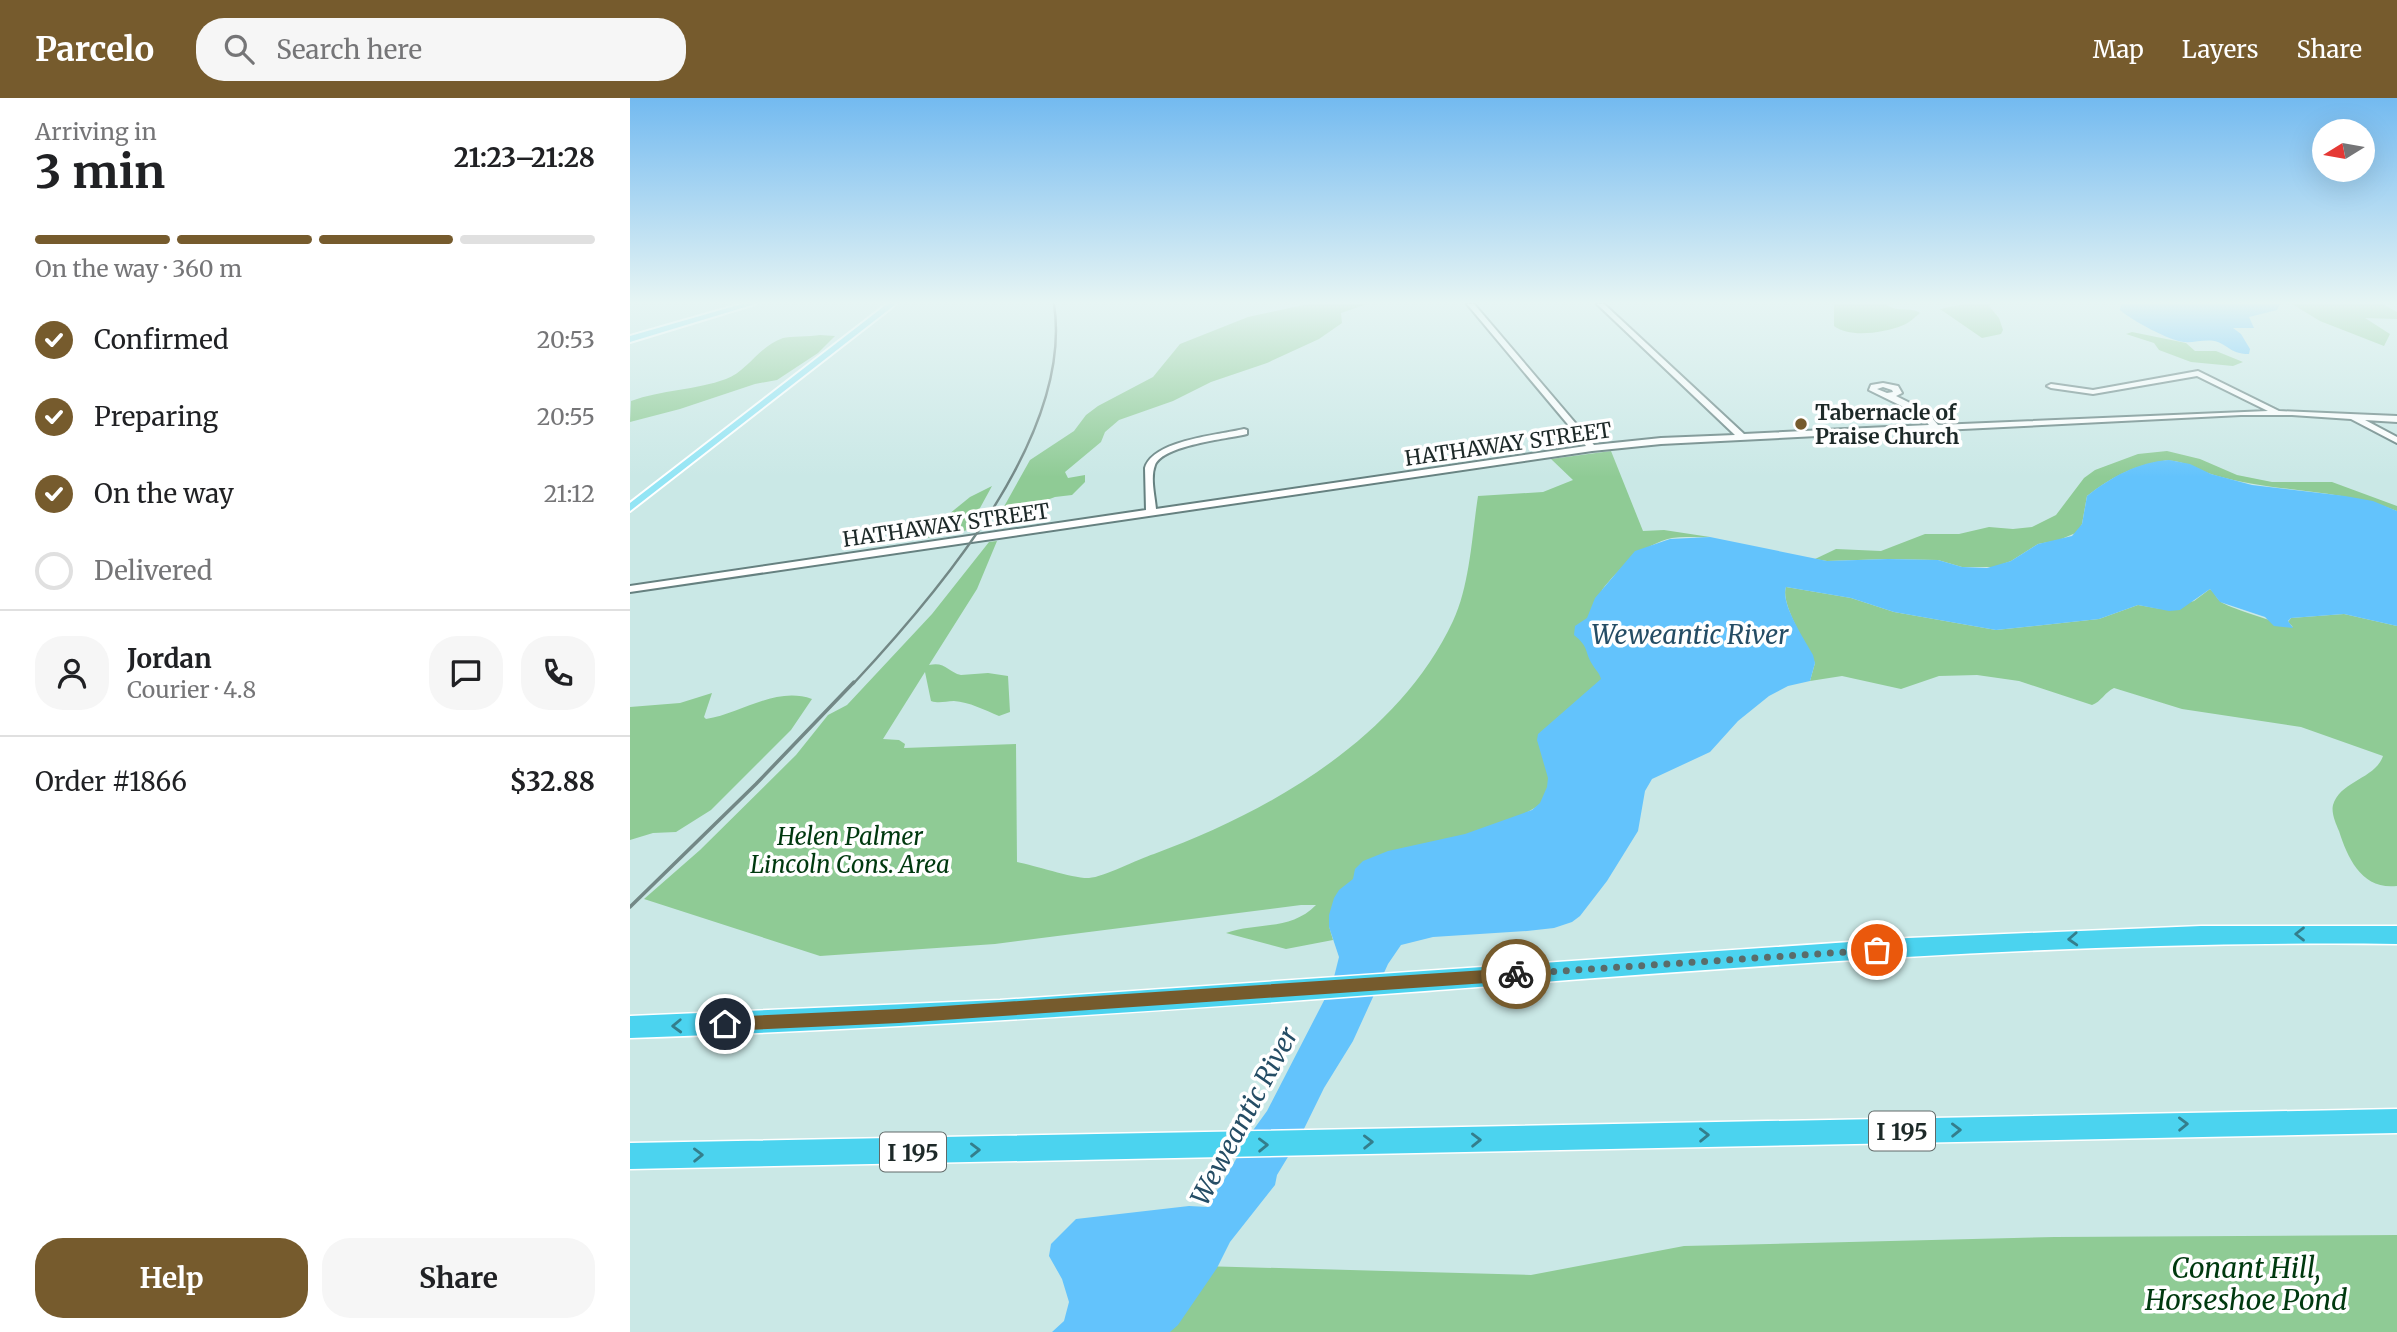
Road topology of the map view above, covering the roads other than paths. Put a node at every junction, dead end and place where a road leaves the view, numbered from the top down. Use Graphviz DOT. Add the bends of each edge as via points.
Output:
graph roads {
  1 [pos="818,362"];
  2 [pos="1519,362"];
  3 [pos="1661,362"];
  4 [pos="2051,386"];
  5 [pos="1890,396"];
  6 [pos="2278,412"];
  7 [pos="2353,416"];
  8 [pos="2397,419"];
  9 [pos="1938,430"];
  10 [pos="1244,432"];
  11 [pos="1742,437"];
  12 [pos="2397,440"];
  13 [pos="1592,448"];
  14 [pos="630,508"];
  15 [pos="1151,513"];
  16 [pos="630,589"];
  17 [pos="2397,935"];
  18 [pos="630,1027"];
  19 [pos="2397,1121"];
  20 [pos="630,1156"];
  1 -- 14 [label="main road"];
  2 -- 13 [label="street"];
  3 -- 11 [label="street"];
  4 -- 6 [label="street" via="2093,392 2197,373"];
  5 -- 9 [label="street" via="1923,413"];
  6 -- 7 [label="street, HATHAWAY STREET"];
  6 -- 9 [label="street, HATHAWAY STREET"];
  7 -- 8 [label="street, HATHAWAY STREET"];
  7 -- 12 [label="street"];
  9 -- 11 [label="street, HATHAWAY STREET"];
  10 -- 15 [label="street" via="1157,456 1150,466"];
  11 -- 13 [label="street, HATHAWAY STREET"];
  13 -- 15 [label="street, HATHAWAY STREET"];
  15 -- 16 [label="street, HATHAWAY STREET"];
  17 -- 18 [label="highway, one-way" via="2144,935 1943,945 899,1016"];
  20 -- 19 [label="highway, I 195, one-way"];
}
